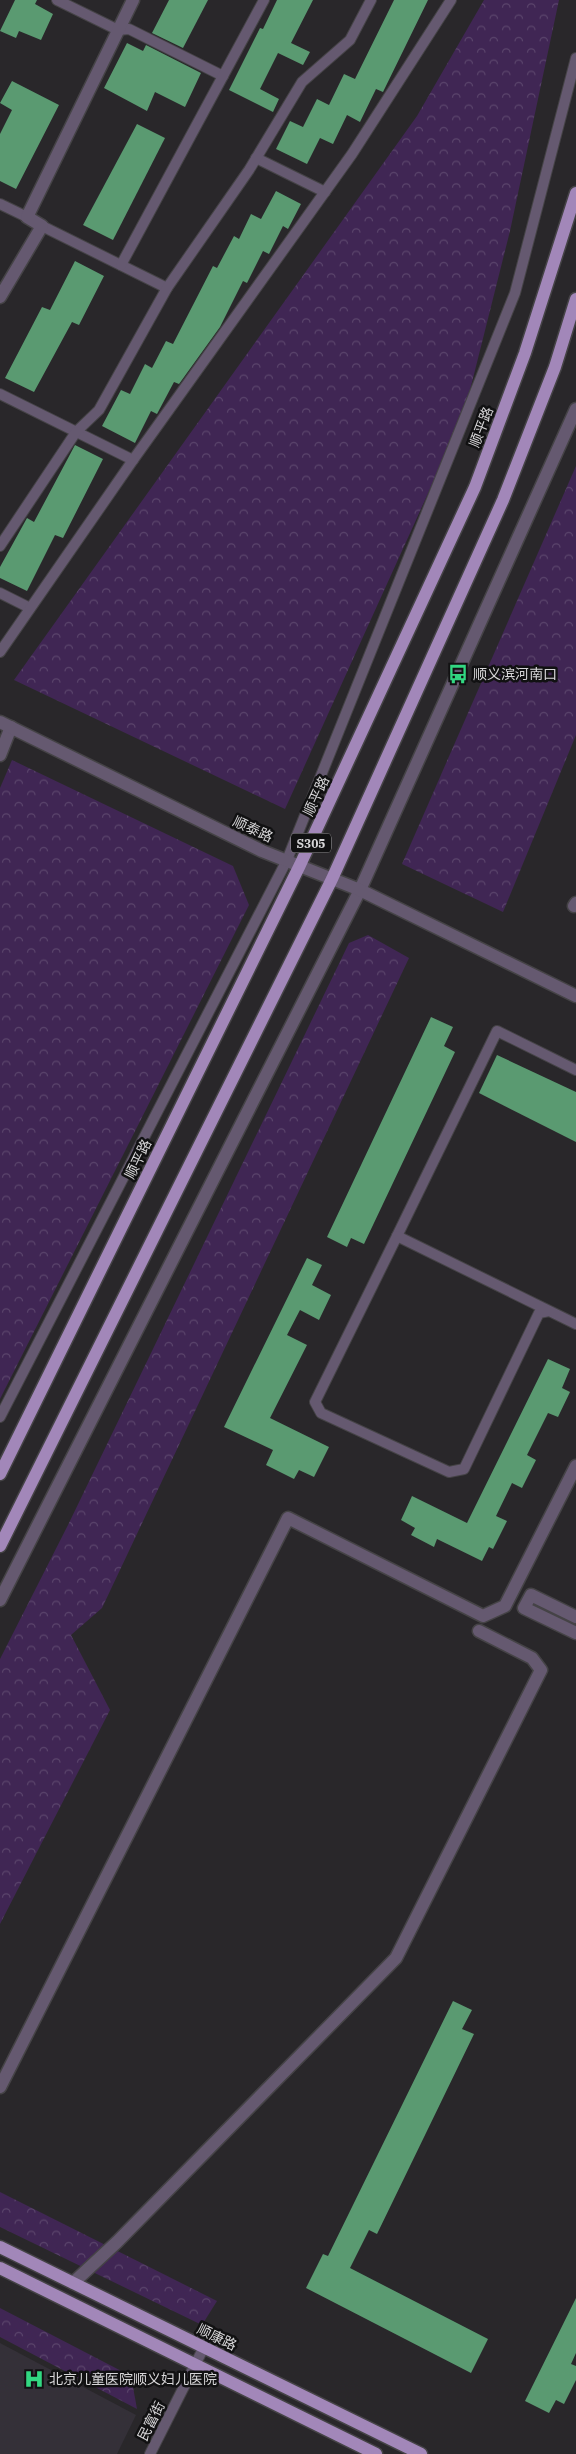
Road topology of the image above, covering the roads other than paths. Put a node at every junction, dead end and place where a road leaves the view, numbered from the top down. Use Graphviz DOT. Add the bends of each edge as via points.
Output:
graph roads {
  1 [pos="57,0"];
  2 [pos="133,0"];
  3 [pos="264,0"];
  4 [pos="371,0"];
  5 [pos="451,0"];
  6 [pos="118,30"];
  7 [pos="576,58"];
  8 [pos="224,76"];
  9 [pos="256,158"];
  10 [pos="325,192"];
  11 [pos="576,193"];
  12 [pos="0,204"];
  13 [pos="27,218"];
  14 [pos="42,226"];
  15 [pos="121,265"];
  16 [pos="167,288"];
  17 [pos="0,297"];
  18 [pos="576,299"];
  19 [pos="0,394"];
  20 [pos="576,409"];
  21 [pos="76,432"];
  22 [pos="133,460"];
  23 [pos="0,546"];
  24 [pos="0,593"];
  25 [pos="30,608"];
  26 [pos="0,652"];
  27 [pos="6,724"];
  28 [pos="0,755"];
  29 [pos="287,860"];
  30 [pos="300,865"];
  31 [pos="332,879"];
  32 [pos="360,890"];
  33 [pos="576,996"];
  34 [pos="576,1070"];
  35 [pos="397,1236"];
  36 [pos="549,1311"];
  37 [pos="576,1324"];
  38 [pos="0,1417"];
  39 [pos="576,1466"];
  40 [pos="0,1474"];
  41 [pos="0,1546"];
  42 [pos="0,1600"];
  43 [pos="576,1617"];
  44 [pos="479,1631"];
  45 [pos="576,1633"];
  46 [pos="0,2087"];
  47 [pos="0,2247"];
  48 [pos="0,2268"];
  49 [pos="73,2283"];
  50 [pos="204,2347"];
  51 [pos="195,2365"];
  52 [pos="150,2454"];
  53 [pos="376,2454"];
  54 [pos="421,2454"];
  1 -- 6 [label="lane"];
  2 -- 6 [label="street"];
  3 -- 8 [label="lane"];
  4 -- 9 [label="lane" via="350,40 302,82"];
  5 -- 10 [label="lane"];
  6 -- 8 [label="lane" via="129,29"];
  6 -- 13 [label="street"];
  7 -- 29 [label="lane" via="515,293"];
  8 -- 15 [label="lane"];
  9 -- 10 [label="lane"];
  9 -- 16 [label="lane"];
  10 -- 22 [label="lane"];
  11 -- 30 [label="main road, 顺平路 / S305" via="525,353 475,487"];
  12 -- 13 [label="lane"];
  13 -- 14 [label="street"];
  14 -- 15 [label="lane"];
  14 -- 17 [label="street"];
  15 -- 16 [label="lane"];
  16 -- 21 [label="lane" via="99,410"];
  18 -- 31 [label="main road, S305" via="555,367 503,500"];
  19 -- 21 [label="lane"];
  20 -- 32 [label="street"];
  21 -- 22 [label="lane"];
  21 -- 23 [label="lane"];
  22 -- 25 [label="lane"];
  24 -- 25 [label="lane"];
  25 -- 26 [label="lane"];
  27 -- 28 [label="street"];
  27 -- 29 [label="street, 顺泰路" via="262,851"];
  29 -- 30 [label="street, 顺泰路"];
  29 -- 38 [label="lane"];
  30 -- 31 [label="street, 顺泰路"];
  30 -- 40 [label="main road, 顺平路 / S305"];
  31 -- 32 [label="street, 顺泰路"];
  31 -- 41 [label="main road, S305"];
  32 -- 33 [label="street, 顺泰路"];
  32 -- 42 [label="street"];
  34 -- 35 [label="lane" via="497,1031"];
  35 -- 36 [label="lane"];
  35 -- 36 [label="lane" via="315,1402 321,1413 449,1472 464,1469 539,1313"];
  36 -- 37 [label="lane"];
  39 -- 46 [label="street" via="505,1606 484,1616 288,1518"];
  43 -- 45 [label="street" via="531,1595 524,1608"];
  44 -- 49 [label="street" via="532,1658 541,1670 396,1958"];
  47 -- 49 [label="main road, 顺康路"];
  48 -- 51 [label="main road"];
  49 -- 50 [label="main road, 顺康路"];
  50 -- 51 [label="lane, 民富街"];
  50 -- 54 [label="main road, 顺康路"];
  51 -- 52 [label="lane, 民富街"];
  51 -- 53 [label="main road"];
}
